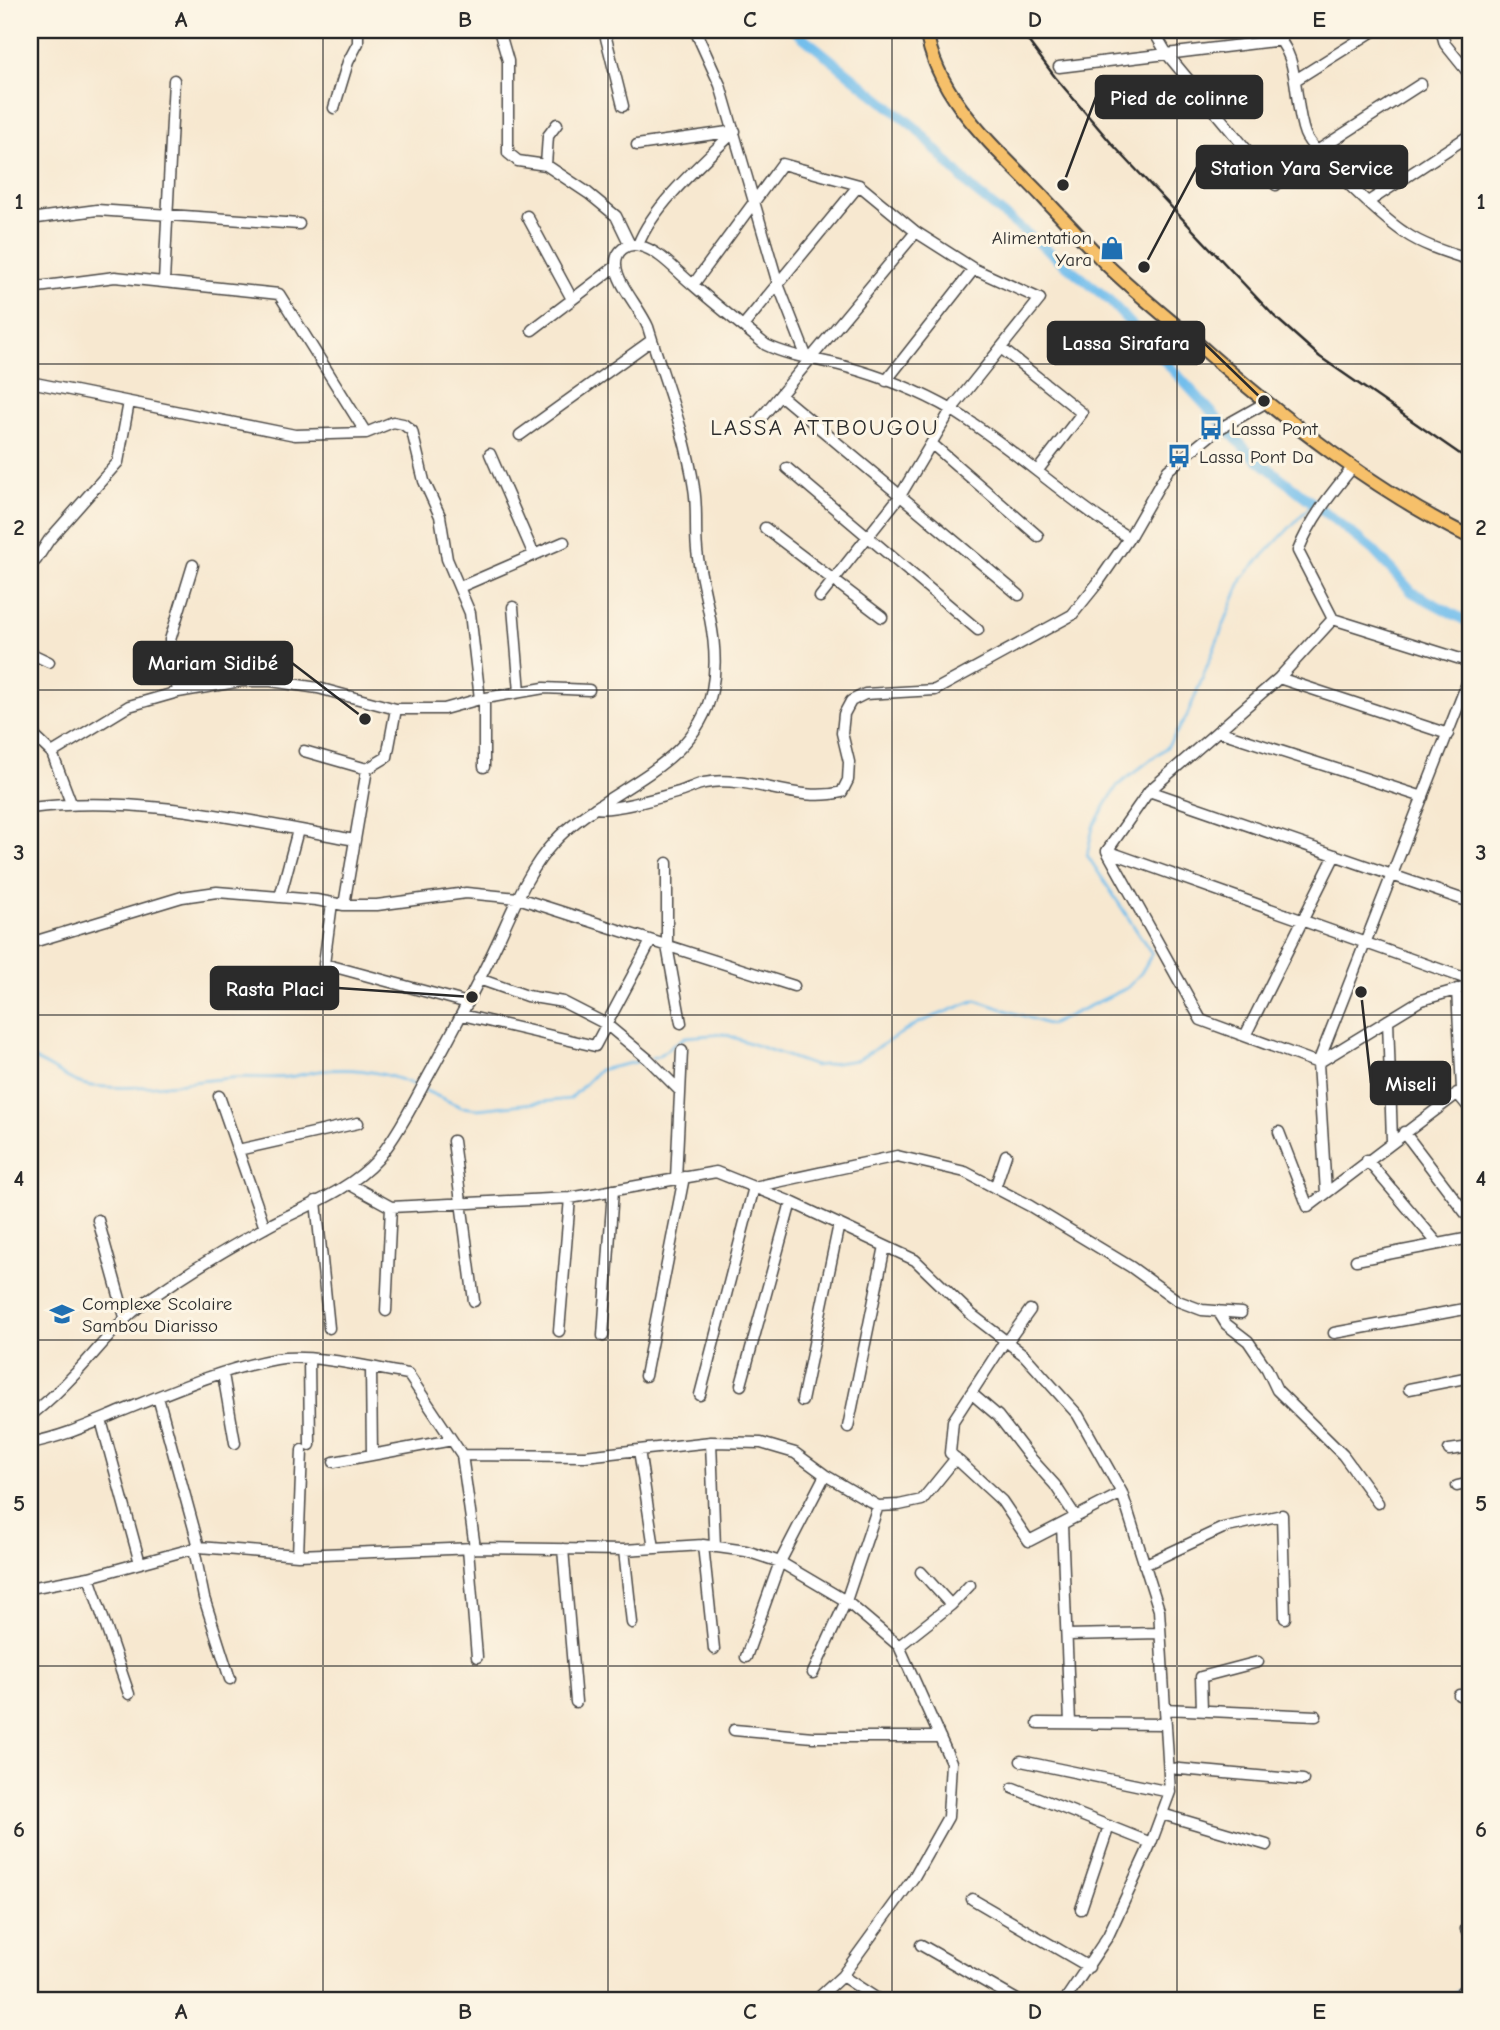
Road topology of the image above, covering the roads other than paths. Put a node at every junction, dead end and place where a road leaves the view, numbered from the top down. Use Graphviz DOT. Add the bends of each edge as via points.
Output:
graph roads {
  1 [pos="358,30"];
  2 [pos="499,30"];
  3 [pos="604,30"];
  4 [pos="695,30"];
  5 [pos="926,30"];
  6 [pos="1153,30"];
  7 [pos="1270,30"];
  8 [pos="1375,30"];
  9 [pos="1441,30"];
  10 [pos="1282,40"];
  11 [pos="1167,54"];
  12 [pos="1059,67"];
  13 [pos="1470,75"];
  14 [pos="1297,79"];
  15 [pos="174,80"];
  16 [pos="1421,84"];
  17 [pos="623,106"];
  18 [pos="334,108"];
  19 [pos="557,124"];
  20 [pos="735,131"];
  21 [pos="1470,135"];
  22 [pos="637,145"];
  23 [pos="1317,151"];
  24 [pos="546,165"];
  25 [pos="859,185"];
  26 [pos="1276,185"];
  27 [pos="755,200"];
  28 [pos="1368,202"];
  29 [pos="168,215"];
  30 [pos="527,216"];
  31 [pos="30,219"];
  32 [pos="299,224"];
  33 [pos="916,232"];
  34 [pos="634,245"];
  35 [pos="1470,260"];
  36 [pos="615,267"];
  37 [pos="974,269"];
  38 [pos="164,282"];
  39 [pos="778,284"];
  40 [pos="693,285"];
  41 [pos="30,288"];
  42 [pos="572,299"];
  43 [pos="743,326"];
  44 [pos="531,330"];
  45 [pos="652,341"];
  46 [pos="1001,348"];
  47 [pos="808,359"];
  48 [pos="886,381"];
  49 [pos="30,382"];
  50 [pos="780,395"];
  51 [pos="129,402"];
  52 [pos="1265,402"];
  53 [pos="951,410"];
  54 [pos="751,430"];
  55 [pos="366,433"];
  56 [pos="520,435"];
  57 [pos="932,444"];
  58 [pos="490,454"];
  59 [pos="1353,467"];
  60 [pos="787,468"];
  61 [pos="1038,470"];
  62 [pos="900,496"];
  63 [pos="765,528"];
  64 [pos="1038,536"];
  65 [pos="868,537"];
  66 [pos="1470,537"];
  67 [pos="1129,538"];
  68 [pos="564,542"];
  69 [pos="534,555"];
  70 [pos="30,564"];
  71 [pos="193,565"];
  72 [pos="834,580"];
  73 [pos="460,587"];
  74 [pos="1019,596"];
  75 [pos="820,597"];
  76 [pos="513,607"];
  77 [pos="882,617"];
  78 [pos="1333,619"];
  79 [pos="978,630"];
  80 [pos="30,653"];
  81 [pos="49,662"];
  82 [pos="1470,662"];
  83 [pos="1470,676"];
  84 [pos="1279,678"];
  85 [pos="589,690"];
  86 [pos="178,692"];
  87 [pos="520,692"];
  88 [pos="482,699"];
  89 [pos="396,709"];
  90 [pos="1217,731"];
  91 [pos="30,732"];
  92 [pos="1448,734"];
  93 [pos="304,751"];
  94 [pos="52,753"];
  95 [pos="484,767"];
  96 [pos="367,769"];
  97 [pos="1149,790"];
  98 [pos="1423,797"];
  99 [pos="71,803"];
  100 [pos="30,808"];
  101 [pos="594,808"];
  102 [pos="298,830"];
  103 [pos="355,840"];
  104 [pos="1107,851"];
  105 [pos="1335,855"];
  106 [pos="667,863"];
  107 [pos="1393,875"];
  108 [pos="280,897"];
  109 [pos="518,898"];
  110 [pos="1470,902"];
  111 [pos="332,903"];
  112 [pos="344,905"];
  113 [pos="1302,920"];
  114 [pos="651,941"];
  115 [pos="30,943"];
  116 [pos="1366,943"];
  117 [pos="667,946"];
  118 [pos="480,979"];
  119 [pos="1470,980"];
  120 [pos="794,986"];
  121 [pos="1470,986"];
  122 [pos="1457,989"];
  123 [pos="468,1003"];
  124 [pos="462,1015"];
  125 [pos="1388,1020"];
  126 [pos="681,1023"];
  127 [pos="606,1024"];
  128 [pos="1245,1036"];
  129 [pos="682,1051"];
  130 [pos="1318,1063"];
  131 [pos="1463,1089"];
  132 [pos="680,1091"];
  133 [pos="219,1096"];
  134 [pos="1470,1109"];
  135 [pos="358,1123"];
  136 [pos="1279,1132"];
  137 [pos="1404,1132"];
  138 [pos="453,1141"];
  139 [pos="1392,1141"];
  140 [pos="238,1150"];
  141 [pos="1006,1155"];
  142 [pos="1367,1160"];
  143 [pos="680,1178"];
  144 [pos="349,1184"];
  145 [pos="754,1187"];
  146 [pos="995,1188"];
  147 [pos="613,1190"];
  148 [pos="1326,1193"];
  149 [pos="570,1198"];
  150 [pos="316,1201"];
  151 [pos="791,1202"];
  152 [pos="461,1203"];
  153 [pos="391,1207"];
  154 [pos="1470,1219"];
  155 [pos="98,1220"];
  156 [pos="839,1224"];
  157 [pos="265,1228"];
  158 [pos="1470,1238"];
  159 [pos="1437,1244"];
  160 [pos="885,1246"];
  161 [pos="1356,1260"];
  162 [pos="474,1301"];
  163 [pos="1470,1308"];
  164 [pos="1030,1310"];
  165 [pos="386,1311"];
  166 [pos="1219,1311"];
  167 [pos="1241,1313"];
  168 [pos="125,1317"];
  169 [pos="329,1328"];
  170 [pos="559,1331"];
  171 [pos="1334,1333"];
  172 [pos="603,1336"];
  173 [pos="1006,1341"];
  174 [pos="309,1359"];
  175 [pos="371,1368"];
  176 [pos="223,1374"];
  177 [pos="645,1376"];
  178 [pos="1470,1377"];
  179 [pos="741,1385"];
  180 [pos="1409,1389"];
  181 [pos="971,1393"];
  182 [pos="700,1395"];
  183 [pos="158,1397"];
  184 [pos="30,1401"];
  185 [pos="802,1401"];
  186 [pos="32,1414"];
  187 [pos="101,1420"];
  188 [pos="848,1427"];
  189 [pos="452,1440"];
  190 [pos="710,1442"];
  191 [pos="30,1443"];
  192 [pos="235,1443"];
  193 [pos="1470,1447"];
  194 [pos="639,1450"];
  195 [pos="1449,1450"];
  196 [pos="372,1455"];
  197 [pos="462,1455"];
  198 [pos="956,1458"];
  199 [pos="334,1462"];
  200 [pos="825,1475"];
  201 [pos="1470,1483"];
  202 [pos="1457,1486"];
  203 [pos="1122,1493"];
  204 [pos="1378,1503"];
  205 [pos="878,1506"];
  206 [pos="1076,1517"];
  207 [pos="1062,1524"];
  208 [pos="703,1545"];
  209 [pos="715,1547"];
  210 [pos="197,1548"];
  211 [pos="653,1548"];
  212 [pos="472,1549"];
  213 [pos="563,1549"];
  214 [pos="624,1550"];
  215 [pos="298,1555"];
  216 [pos="780,1562"];
  217 [pos="140,1563"];
  218 [pos="1143,1565"];
  219 [pos="921,1572"];
  220 [pos="89,1577"];
  221 [pos="970,1586"];
  222 [pos="30,1588"];
  223 [pos="846,1601"];
  224 [pos="951,1605"];
  225 [pos="1284,1618"];
  226 [pos="632,1623"];
  227 [pos="1160,1633"];
  228 [pos="1067,1635"];
  229 [pos="899,1646"];
  230 [pos="714,1649"];
  231 [pos="477,1657"];
  232 [pos="746,1657"];
  233 [pos="1258,1662"];
  234 [pos="813,1673"];
  235 [pos="230,1679"];
  236 [pos="129,1694"];
  237 [pos="1459,1695"];
  238 [pos="1470,1697"];
  239 [pos="576,1702"];
  240 [pos="1165,1709"];
  241 [pos="1202,1710"];
  242 [pos="1317,1716"];
  243 [pos="1038,1723"];
  244 [pos="1070,1723"];
  245 [pos="1166,1724"];
  246 [pos="734,1730"];
  247 [pos="940,1737"];
  248 [pos="1021,1761"];
  249 [pos="1169,1768"];
  250 [pos="1303,1780"];
  251 [pos="1013,1788"];
  252 [pos="1170,1792"];
  253 [pos="1162,1815"];
  254 [pos="1110,1826"];
  255 [pos="1151,1843"];
  256 [pos="1268,1845"];
  257 [pos="972,1899"];
  258 [pos="1081,1909"];
  259 [pos="921,1945"];
  260 [pos="1089,1967"];
  261 [pos="842,1976"];
  262 [pos="816,2000"];
  263 [pos="879,2000"];
  264 [pos="1017,2000"];
  265 [pos="1066,2000"];
  1 -- 18 [label="street" via="358,43"];
  2 -- 24 [label="street" via="508,61 508,153 518,161"];
  3 -- 17 [label="street"];
  4 -- 20 [label="street"];
  5 -- 52 [label="main road" via="944,85 985,136 1109,266"];
  6 -- 11 [label="street"];
  7 -- 10 [label="street"];
  8 -- 14 [label="street"];
  9 -- 13 [label="street" via="1445,44"];
  10 -- 11 [label="street"];
  10 -- 14 [label="street"];
  11 -- 12 [label="street"];
  11 -- 26 [label="street"];
  14 -- 23 [label="street" via="1306,137"];
  15 -- 29 [label="street"];
  16 -- 23 [label="street"];
  19 -- 24 [label="street" via="548,136"];
  20 -- 22 [label="street"];
  20 -- 27 [label="street"];
  20 -- 34 [label="street" via="645,227"];
  21 -- 28 [label="street"];
  23 -- 28 [label="street"];
  24 -- 34 [label="street" via="617,216"];
  25 -- 27 [label="street" via="782,164"];
  25 -- 33 [label="street"];
  25 -- 39 [label="street"];
  27 -- 39 [label="street"];
  27 -- 40 [label="street"];
  28 -- 35 [label="street" via="1406,234"];
  29 -- 31 [label="street" via="97,210"];
  29 -- 32 [label="street"];
  29 -- 38 [label="street"];
  30 -- 42 [label="street"];
  33 -- 37 [label="street"];
  33 -- 47 [label="street"];
  34 -- 36 [label="street" via="623,247 616,255"];
  34 -- 40 [label="street" via="660,257"];
  36 -- 42 [label="street"];
  36 -- 45 [label="street" via="642,311"];
  37 -- 46 [label="street" via="1040,299"];
  37 -- 48 [label="street"];
  38 -- 41 [label="street" via="115,277"];
  38 -- 55 [label="street" via="279,294"];
  39 -- 43 [label="street"];
  39 -- 47 [label="street"];
  40 -- 43 [label="street"];
  42 -- 44 [label="street"];
  43 -- 47 [label="street" via="766,345"];
  45 -- 56 [label="street"];
  45 -- 101 [label="street" via="695,491 697,555 712,626 715,669 712,693 693,733 652,772"];
  46 -- 53 [label="street"];
  46 -- 61 [label="street" via="1082,413"];
  47 -- 48 [label="street"];
  47 -- 50 [label="street"];
  48 -- 53 [label="street"];
  49 -- 51 [label="street"];
  50 -- 54 [label="street"];
  50 -- 62 [label="street"];
  51 -- 55 [label="street" via="295,435"];
  51 -- 70 [label="street" via="118,463"];
  52 -- 59 [label="main road"];
  52 -- 67 [label="street" via="1217,430 1168,470"];
  53 -- 57 [label="street"];
  53 -- 61 [label="street"];
  55 -- 73 [label="street" via="393,422 412,431 424,481 440,516 447,559"];
  57 -- 62 [label="street"];
  57 -- 64 [label="street"];
  58 -- 69 [label="street"];
  59 -- 66 [label="main road"];
  59 -- 78 [label="street" via="1307,527 1298,551"];
  60 -- 65 [label="street"];
  61 -- 67 [label="street"];
  62 -- 65 [label="street"];
  62 -- 74 [label="street"];
  63 -- 72 [label="street"];
  65 -- 72 [label="street"];
  65 -- 79 [label="street"];
  67 -- 101 [label="street" via="1072,615 935,690 864,694 851,701 842,733 849,762 842,792 824,796 736,781 704,783 681,792"];
  68 -- 69 [label="street"];
  69 -- 73 [label="street"];
  71 -- 86 [label="street" via="170,640"];
  72 -- 75 [label="street"];
  72 -- 77 [label="street"];
  73 -- 88 [label="street" via="470,613"];
  76 -- 87 [label="street"];
  78 -- 82 [label="street"];
  78 -- 84 [label="street"];
  80 -- 81 [label="street"];
  83 -- 92 [label="street"];
  84 -- 90 [label="street"];
  84 -- 92 [label="street"];
  85 -- 87 [label="street"];
  86 -- 89 [label="street" via="241,681 271,681"];
  86 -- 94 [label="street" via="129,706"];
  87 -- 88 [label="street"];
  88 -- 89 [label="street" via="444,709"];
  88 -- 95 [label="street"];
  89 -- 96 [label="street" via="387,757"];
  90 -- 97 [label="street"];
  90 -- 98 [label="street"];
  91 -- 94 [label="street"];
  92 -- 98 [label="street"];
  93 -- 96 [label="street"];
  94 -- 99 [label="street"];
  96 -- 103 [label="street"];
  97 -- 104 [label="street"];
  97 -- 105 [label="street"];
  98 -- 107 [label="street"];
  99 -- 100 [label="street"];
  99 -- 102 [label="street" via="184,810"];
  101 -- 109 [label="street" via="554,842"];
  102 -- 103 [label="street"];
  102 -- 108 [label="street"];
  103 -- 112 [label="street"];
  104 -- 113 [label="street"];
  104 -- 128 [label="street" via="1201,1020"];
  105 -- 107 [label="street"];
  105 -- 113 [label="street"];
  106 -- 117 [label="street"];
  107 -- 110 [label="street"];
  107 -- 116 [label="street"];
  108 -- 111 [label="street"];
  108 -- 115 [label="street" via="217,892 182,897"];
  109 -- 112 [label="street" via="466,893"];
  109 -- 114 [label="street"];
  109 -- 118 [label="street"];
  111 -- 112 [label="street"];
  111 -- 123 [label="street" via="324,964"];
  113 -- 116 [label="street"];
  113 -- 128 [label="street"];
  114 -- 117 [label="street"];
  114 -- 127 [label="street"];
  116 -- 119 [label="street"];
  116 -- 130 [label="street"];
  117 -- 120 [label="street"];
  117 -- 126 [label="street"];
  118 -- 123 [label="street"];
  118 -- 127 [label="street" via="527,996 563,1002"];
  121 -- 122 [label="street"];
  122 -- 125 [label="street" via="1421,1000"];
  122 -- 131 [label="street"];
  123 -- 124 [label="street"];
  124 -- 127 [label="street" via="595,1046"];
  124 -- 144 [label="street" via="378,1158"];
  125 -- 130 [label="street"];
  125 -- 139 [label="street"];
  127 -- 132 [label="street"];
  128 -- 130 [label="street"];
  129 -- 132 [label="street"];
  130 -- 148 [label="street"];
  131 -- 134 [label="street"];
  131 -- 137 [label="street"];
  132 -- 143 [label="street"];
  133 -- 140 [label="street"];
  135 -- 140 [label="street"];
  136 -- 148 [label="street" via="1308,1207"];
  137 -- 139 [label="street"];
  137 -- 154 [label="street"];
  138 -- 152 [label="street"];
  139 -- 142 [label="street"];
  140 -- 157 [label="street"];
  141 -- 146 [label="street"];
  142 -- 148 [label="street"];
  142 -- 159 [label="street"];
  143 -- 145 [label="street" via="716,1172"];
  143 -- 147 [label="street"];
  143 -- 177 [label="street"];
  144 -- 150 [label="street"];
  144 -- 153 [label="street"];
  145 -- 146 [label="street" via="897,1156 965,1172"];
  145 -- 151 [label="street"];
  145 -- 182 [label="street"];
  146 -- 166 [label="street" via="1131,1267 1178,1301"];
  147 -- 149 [label="street"];
  147 -- 172 [label="street"];
  149 -- 152 [label="street"];
  149 -- 170 [label="street"];
  150 -- 157 [label="street"];
  150 -- 169 [label="street"];
  151 -- 156 [label="street"];
  151 -- 179 [label="street"];
  152 -- 153 [label="street"];
  152 -- 162 [label="street"];
  153 -- 165 [label="street"];
  155 -- 168 [label="street"];
  156 -- 160 [label="street"];
  156 -- 185 [label="street"];
  157 -- 168 [label="street"];
  158 -- 159 [label="street"];
  159 -- 161 [label="street"];
  160 -- 173 [label="street" via="915,1260"];
  160 -- 188 [label="street"];
  163 -- 171 [label="street"];
  164 -- 173 [label="street"];
  166 -- 167 [label="street"];
  166 -- 204 [label="street" via="1226,1324 1248,1341 1277,1390 1343,1455"];
  168 -- 186 [label="street" via="74,1376"];
  173 -- 181 [label="street"];
  173 -- 203 [label="street" via="1078,1415"];
  174 -- 175 [label="street"];
  174 -- 176 [label="street" via="276,1359"];
  174 -- 215 [label="street"];
  175 -- 189 [label="street" via="408,1374"];
  175 -- 196 [label="street"];
  176 -- 183 [label="street"];
  176 -- 192 [label="street"];
  178 -- 180 [label="street"];
  181 -- 198 [label="street" via="953,1421 950,1453"];
  181 -- 206 [label="street" via="998,1416"];
  183 -- 187 [label="street"];
  183 -- 210 [label="street"];
  184 -- 186 [label="street"];
  187 -- 191 [label="street"];
  187 -- 217 [label="street"];
  189 -- 196 [label="street"];
  189 -- 197 [label="street"];
  190 -- 194 [label="street"];
  190 -- 200 [label="street" via="761,1443 794,1453"];
  190 -- 209 [label="street"];
  193 -- 195 [label="street"];
  194 -- 197 [label="street" via="585,1456"];
  194 -- 211 [label="street"];
  196 -- 199 [label="street"];
  197 -- 212 [label="street"];
  198 -- 205 [label="street" via="922,1500"];
  198 -- 207 [label="street" via="1002,1501 1029,1541"];
  200 -- 205 [label="street"];
  200 -- 216 [label="street"];
  201 -- 202 [label="street"];
  203 -- 206 [label="street"];
  203 -- 218 [label="street"];
  205 -- 223 [label="street"];
  206 -- 207 [label="street"];
  207 -- 228 [label="street"];
  208 -- 209 [label="street"];
  208 -- 211 [label="street"];
  208 -- 230 [label="street"];
  209 -- 216 [label="street"];
  210 -- 215 [label="street"];
  210 -- 217 [label="street"];
  210 -- 235 [label="street" via="204,1598"];
  211 -- 214 [label="street"];
  212 -- 213 [label="street"];
  212 -- 215 [label="street"];
  212 -- 231 [label="street"];
  213 -- 214 [label="street"];
  213 -- 239 [label="street"];
  214 -- 226 [label="street"];
  216 -- 223 [label="street"];
  216 -- 232 [label="street"];
  217 -- 220 [label="street"];
  218 -- 225 [label="street" via="1223,1528 1282,1515"];
  218 -- 227 [label="street" via="1158,1610"];
  219 -- 224 [label="street"];
  220 -- 222 [label="street"];
  220 -- 236 [label="street"];
  221 -- 224 [label="street"];
  223 -- 229 [label="street"];
  223 -- 234 [label="street"];
  224 -- 229 [label="street"];
  227 -- 228 [label="street"];
  227 -- 240 [label="street"];
  228 -- 244 [label="street"];
  229 -- 247 [label="street"];
  233 -- 241 [label="street" via="1201,1677"];
  237 -- 238 [label="street"];
  240 -- 241 [label="street"];
  240 -- 245 [label="street"];
  241 -- 242 [label="street"];
  243 -- 244 [label="street"];
  244 -- 245 [label="street"];
  245 -- 249 [label="street"];
  246 -- 247 [label="street" via="813,1737"];
  247 -- 261 [label="street" via="951,1762 948,1817 914,1877"];
  248 -- 252 [label="street"];
  249 -- 250 [label="street"];
  249 -- 252 [label="street"];
  251 -- 254 [label="street"];
  252 -- 253 [label="street"];
  253 -- 255 [label="street"];
  253 -- 256 [label="street"];
  254 -- 255 [label="street"];
  254 -- 258 [label="street"];
  255 -- 260 [label="street"];
  257 -- 260 [label="street"];
  259 -- 264 [label="street"];
  260 -- 265 [label="street"];
  261 -- 262 [label="street"];
  261 -- 263 [label="street"];
}
